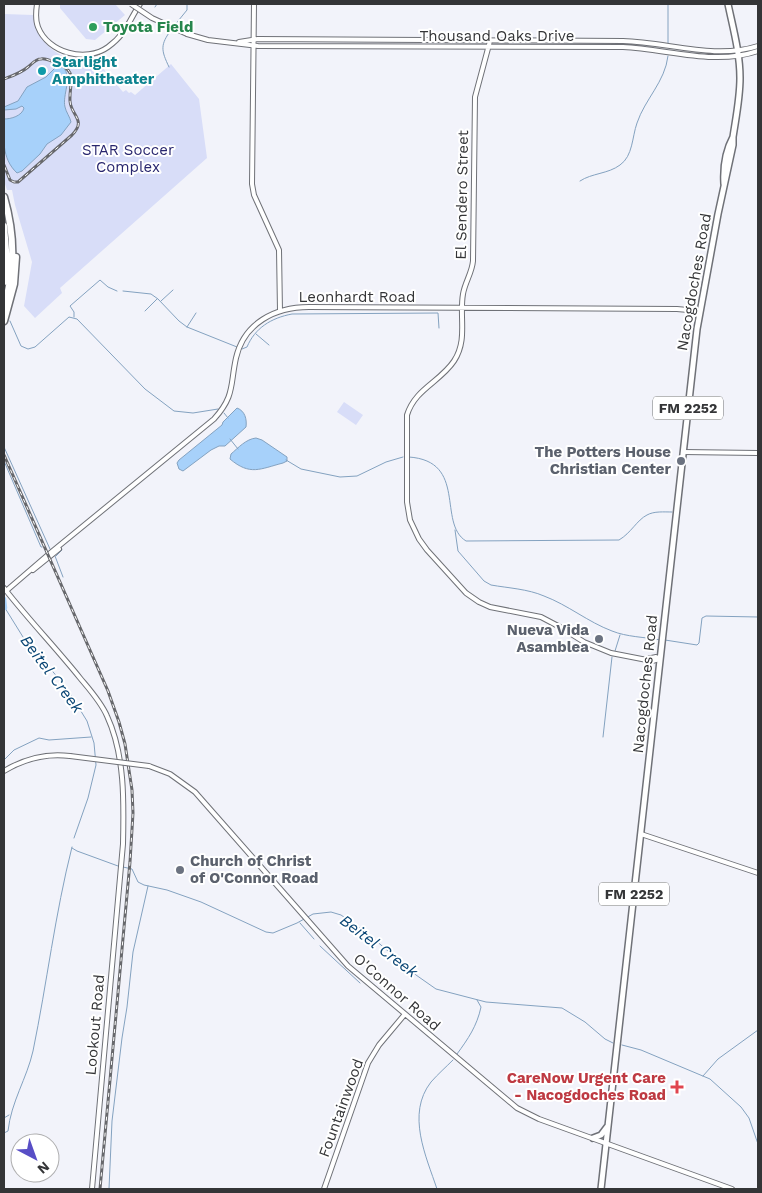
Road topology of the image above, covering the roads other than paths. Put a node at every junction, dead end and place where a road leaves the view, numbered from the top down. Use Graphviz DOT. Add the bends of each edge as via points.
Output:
graph roads {
  1 [pos="37,4"];
  2 [pos="131,4"];
  3 [pos="140,4"];
  4 [pos="254,4"];
  5 [pos="728,4"];
  6 [pos="254,39"];
  7 [pos="490,41"];
  8 [pos="234,42"];
  9 [pos="254,46"];
  10 [pos="758,46"];
  11 [pos="490,47"];
  12 [pos="758,51"];
  13 [pos="738,53"];
  14 [pos="4,197"];
  15 [pos="4,226"];
  16 [pos="8,232"];
  17 [pos="4,243"];
  18 [pos="4,282"];
  19 [pos="4,305"];
  20 [pos="462,309"];
  21 [pos="280,311"];
  22 [pos="699,312"];
  23 [pos="4,321"];
  24 [pos="683,452"];
  25 [pos="758,453"];
  26 [pos="5,589"];
  27 [pos="660,659"];
  28 [pos="4,771"];
  29 [pos="641,834"];
  30 [pos="758,873"];
  31 [pos="404,1014"];
  32 [pos="608,1127"];
  33 [pos="593,1138"];
  34 [pos="606,1142"];
  35 [pos="92,1189"];
  36 [pos="324,1189"];
  37 [pos="601,1189"];
  38 [pos="732,1189"];
  1 -- 3 [label="street" via="37,25 44,37 56,48 73,55 108,47 123,34"];
  2 -- 8 [label="street, Thousand Oaks Drive, bridge" via="187,34"];
  4 -- 6 [label="street"];
  5 -- 13 [label="main road, FM 2252"];
  6 -- 7 [label="street, Thousand Oaks Drive"];
  6 -- 8 [label="street, Thousand Oaks Drive"];
  6 -- 9 [label="street"];
  7 -- 11 [label="street, El Sendero Street"];
  7 -- 13 [label="street, Thousand Oaks Drive" via="640,41"];
  8 -- 9 [label="street, Thousand Oaks Drive"];
  9 -- 11 [label="street, Thousand Oaks Drive"];
  9 -- 21 [label="street" via="252,188 279,250"];
  10 -- 13 [label="street, Thousand Oaks Drive"];
  11 -- 13 [label="street, Thousand Oaks Drive" via="623,47 694,57"];
  11 -- 20 [label="street, El Sendero Street" via="475,97 473,261"];
  12 -- 13 [label="street, Thousand Oaks Drive"];
  13 -- 22 [label="main road, Nacogdoches Road / FM 2252" via="739,92 730,160"];
  14 -- 16 [label="highway"];
  15 -- 16 [label="highway"];
  16 -- 17 [label="highway"];
  16 -- 18 [label="highway"];
  16 -- 19 [label="highway" via="13,260"];
  16 -- 23 [label="highway" via="15,244 16,269"];
  20 -- 21 [label="street, Leonhardt Road" via="303,307"];
  20 -- 22 [label="street, Leonhardt Road" via="677,309"];
  20 -- 27 [label="street, El Sendero Street" via="462,340 457,356 418,395 407,415 407,502 415,532 460,588 479,602 542,617 610,653"];
  21 -- 26 [label="street, Leonhardt Road" via="261,320 247,334 237,356 231,394 219,413"];
  22 -- 24 [label="main road, Nacogdoches Road / FM 2252"];
  24 -- 25 [label="street"];
  24 -- 27 [label="main road, Nacogdoches Road / FM 2252"];
  26 -- 35 [label="street, Lookout Road" via="72,667 107,716 117,750 124,799 121,862"];
  27 -- 29 [label="main road, Nacogdoches Road / FM 2252"];
  28 -- 31 [label="street, O'Connor Road, bridge" via="20,763 53,755 149,766 170,774 195,792 356,974"];
  29 -- 30 [label="street"];
  29 -- 32 [label="main road, Nacogdoches Road / FM 2252"];
  31 -- 33 [label="street, O'Connor Road" via="517,1108"];
  31 -- 36 [label="street, Fountainwood" via="378,1045 368,1063"];
  32 -- 33 [label="main road"];
  32 -- 34 [label="main road, Nacogdoches Road / FM 2252"];
  33 -- 34 [label="street, O'Connor Road"];
  34 -- 37 [label="main road, Nacogdoches Road / FM 2252"];
  34 -- 38 [label="street, O'Connor Road"];
}
